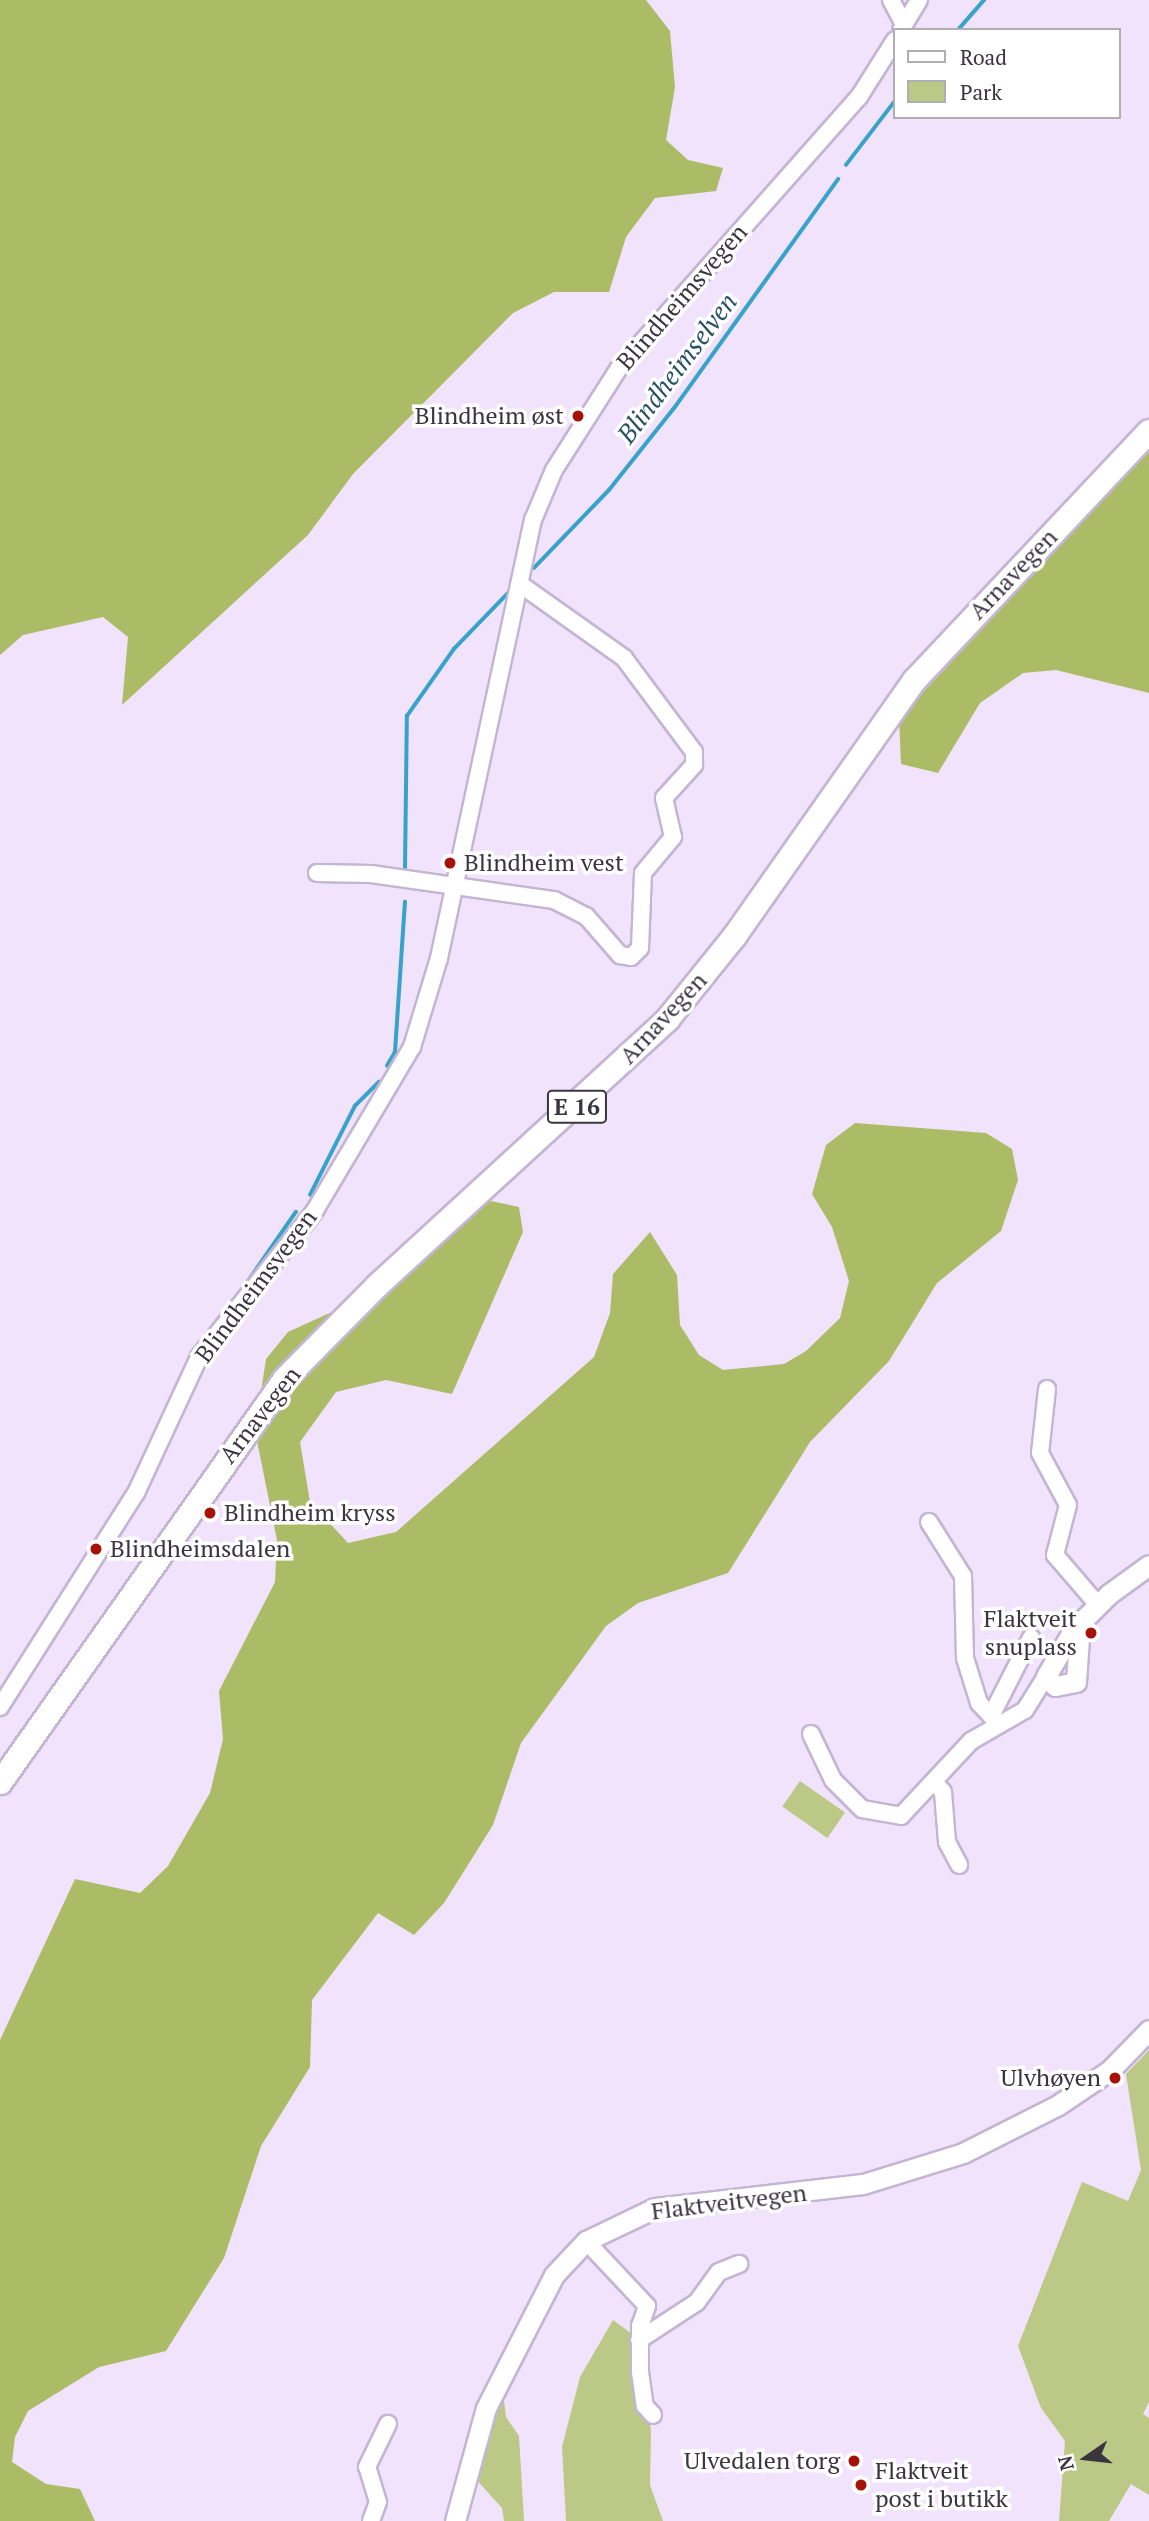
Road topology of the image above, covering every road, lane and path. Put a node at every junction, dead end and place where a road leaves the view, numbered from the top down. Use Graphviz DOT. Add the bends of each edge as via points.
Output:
graph roads {
  1 [pos="891,0"];
  2 [pos="919,0"];
  3 [pos="903,27"];
  4 [pos="894,42"];
  5 [pos="1149,431"];
  6 [pos="520,584"];
  7 [pos="317,873"];
  8 [pos="455,885"];
  9 [pos="1047,1389"];
  10 [pos="929,1522"];
  11 [pos="1149,1565"];
  12 [pos="1098,1605"];
  13 [pos="1080,1623"];
  14 [pos="1031,1638"];
  15 [pos="1045,1676"];
  16 [pos="0,1707"];
  17 [pos="994,1721"];
  18 [pos="811,1734"];
  19 [pos="1,1778"];
  20 [pos="935,1783"];
  21 [pos="959,1865"];
  22 [pos="1149,2030"];
  23 [pos="586,2241"];
  24 [pos="739,2264"];
  25 [pos="639,2340"];
  26 [pos="653,2415"];
  27 [pos="388,2424"];
  28 [pos="371,2521"];
  29 [pos="455,2521"];
  1 -- 3 [label="street"];
  2 -- 3 [label="street"];
  4 -- 6 [label="street, Blindheimsvegen" via="859,97 666,313 594,404 543,495"];
  5 -- 19 [label="highway, Arnavegen / E 16" via="914,680 734,936 667,1019 377,1285 284,1379"];
  6 -- 8 [label="street, Blindheimsvegen"];
  6 -- 8 [label="street" via="624,658 695,759 664,798 673,837 643,873 644,938 631,957 615,952 586,916 565,903"];
  7 -- 8 [label="street"];
  8 -- 16 [label="street, Blindheimsvegen" via="412,1046 314,1212 199,1357 136,1493"];
  9 -- 12 [label="street" via="1040,1453 1068,1506 1055,1555"];
  10 -- 17 [label="street" via="963,1576 965,1658 979,1703"];
  11 -- 12 [label="main road"];
  12 -- 13 [label="main road"];
  13 -- 15 [label="main road"];
  13 -- 15 [label="main road" via="1076,1682 1061,1688"];
  14 -- 17 [label="street"];
  15 -- 17 [label="street" via="1024,1710"];
  17 -- 20 [label="street"];
  18 -- 20 [label="street" via="843,1792 882,1817 901,1816"];
  20 -- 21 [label="street" via="943,1793 947,1842"];
  22 -- 23 [label="main road, Flaktveitvegen" via="1110,2070 1058,2105 963,2153 863,2184 655,2208"];
  23 -- 25 [label="street" via="647,2306"];
  23 -- 29 [label="main road, Flaktveitvegen" via="554,2275 486,2408"];
  24 -- 25 [label="street" via="719,2272 696,2302"];
  25 -- 26 [label="street" via="645,2406"];
  27 -- 28 [label="street" via="367,2467 378,2502"];
}
